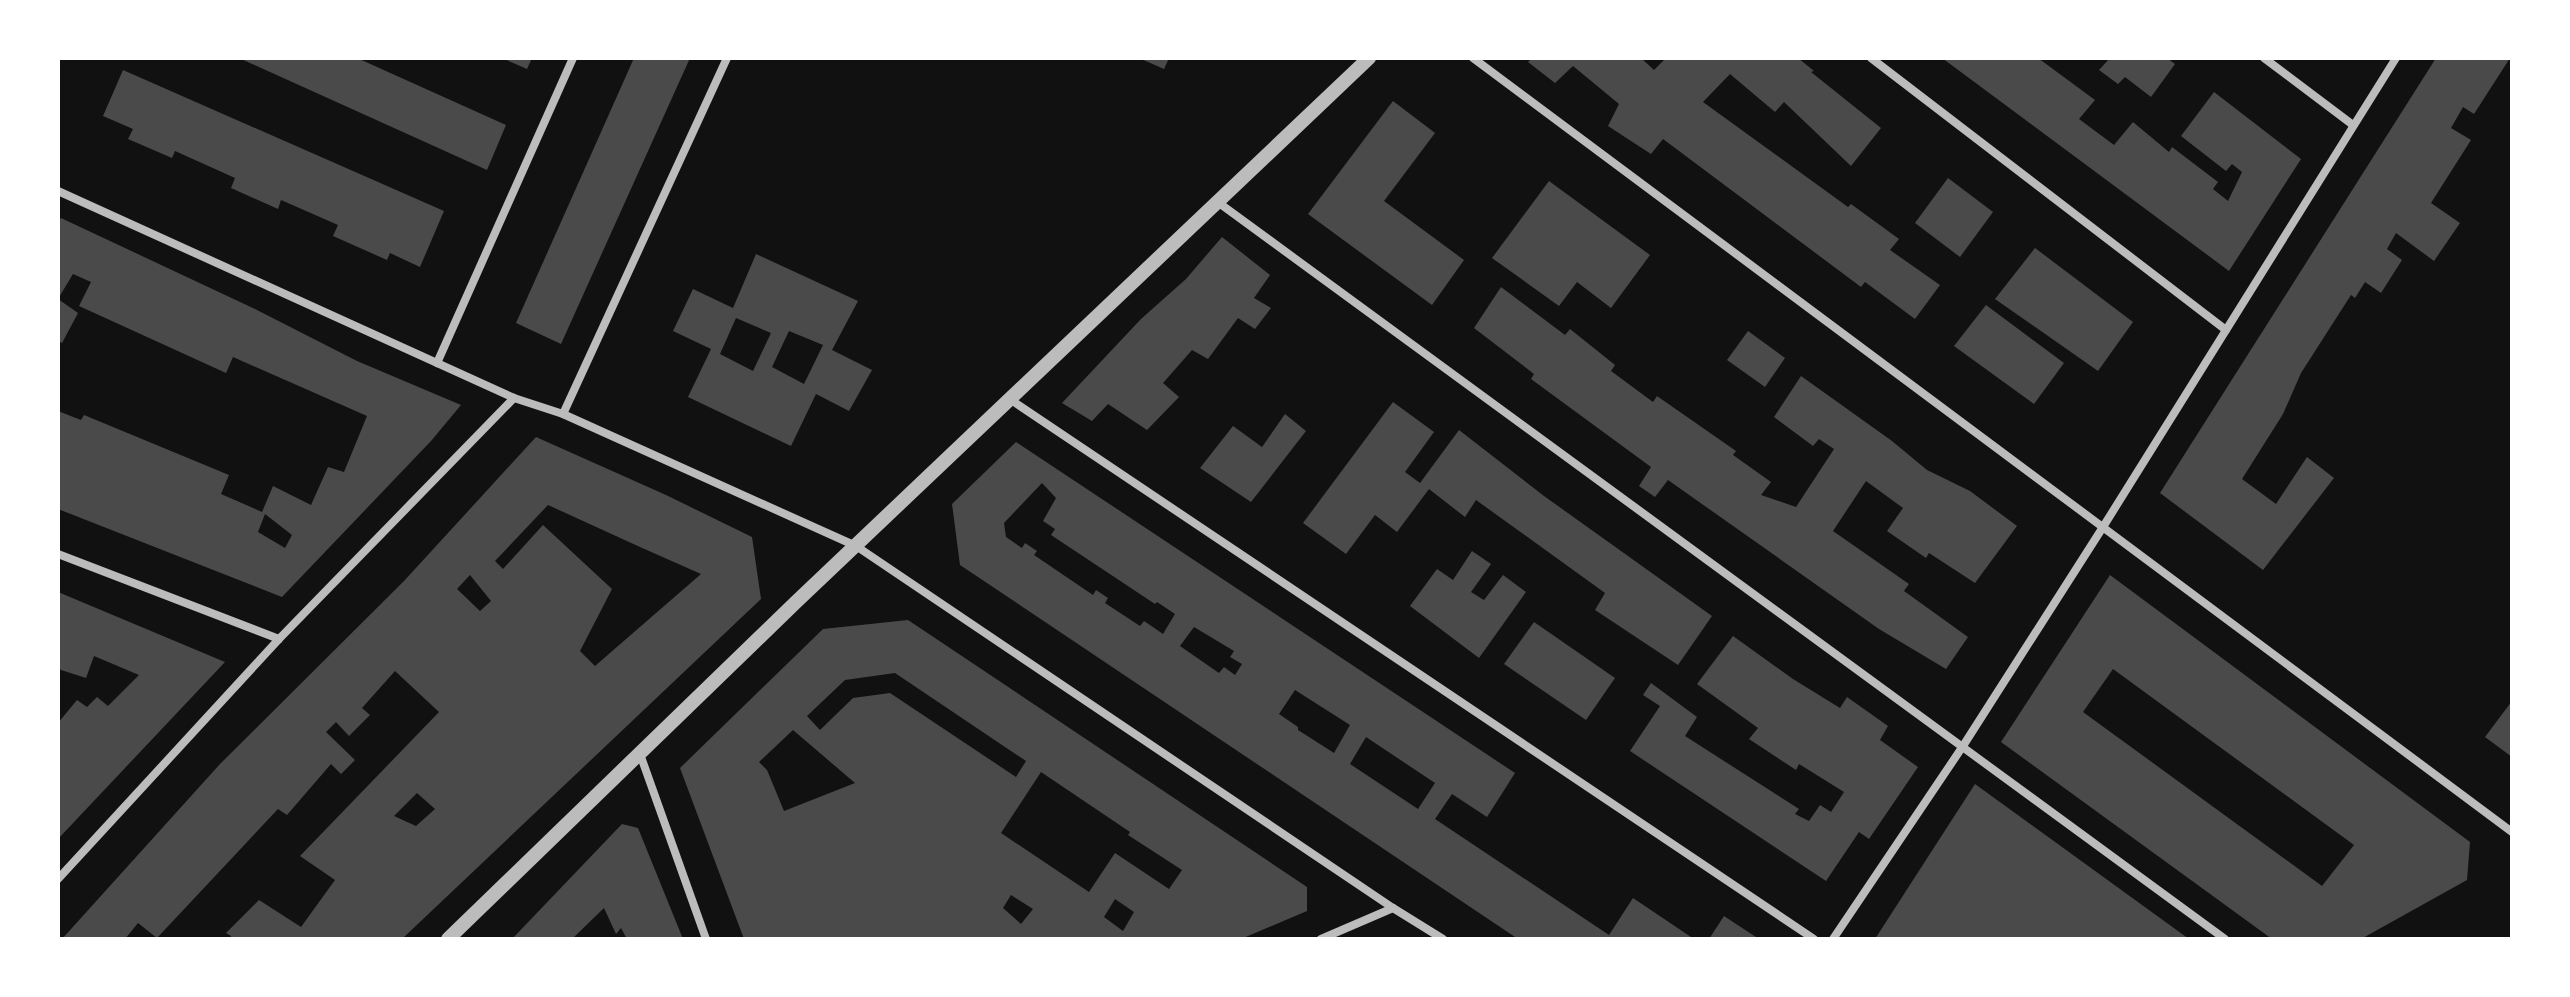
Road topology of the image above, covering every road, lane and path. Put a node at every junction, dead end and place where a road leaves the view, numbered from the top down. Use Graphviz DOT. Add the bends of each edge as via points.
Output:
graph roads {
  1 [pos="573,58"];
  2 [pos="727,58"];
  3 [pos="1369,58"];
  4 [pos="1473,58"];
  5 [pos="1871,58"];
  6 [pos="2264,58"];
  7 [pos="2396,58"];
  8 [pos="2353,125"];
  9 [pos="58,191"];
  10 [pos="1219,203"];
  11 [pos="2226,330"];
  12 [pos="437,363"];
  13 [pos="514,398"];
  14 [pos="1011,400"];
  15 [pos="563,414"];
  16 [pos="2103,527"];
  17 [pos="856,546"];
  18 [pos="58,554"];
  19 [pos="279,639"];
  20 [pos="1963,746"];
  21 [pos="640,754"];
  22 [pos="2512,832"];
  23 [pos="58,879"];
  24 [pos="1393,908"];
  25 [pos="448,939"];
  26 [pos="706,939"];
  27 [pos="1321,939"];
  28 [pos="1443,939"];
  29 [pos="1814,939"];
  30 [pos="1833,939"];
  31 [pos="2225,939"];
  1 -- 12 [label="street"];
  2 -- 15 [label="street"];
  3 -- 10 [label="street"];
  4 -- 16 [label="street"];
  5 -- 11 [label="street"];
  6 -- 8 [label="street"];
  7 -- 8 [label="street"];
  8 -- 11 [label="street"];
  9 -- 12 [label="street"];
  10 -- 14 [label="street"];
  10 -- 20 [label="street"];
  11 -- 16 [label="street"];
  12 -- 13 [label="street"];
  13 -- 15 [label="street"];
  13 -- 19 [label="street"];
  14 -- 17 [label="street"];
  14 -- 29 [label="street"];
  15 -- 17 [label="street"];
  16 -- 20 [label="street"];
  16 -- 22 [label="street"];
  17 -- 21 [label="street"];
  17 -- 24 [label="street"];
  18 -- 19 [label="street"];
  19 -- 23 [label="street"];
  20 -- 30 [label="street"];
  20 -- 31 [label="street"];
  21 -- 25 [label="street"];
  21 -- 26 [label="street"];
  24 -- 27 [label="street"];
  24 -- 28 [label="street"];
}
